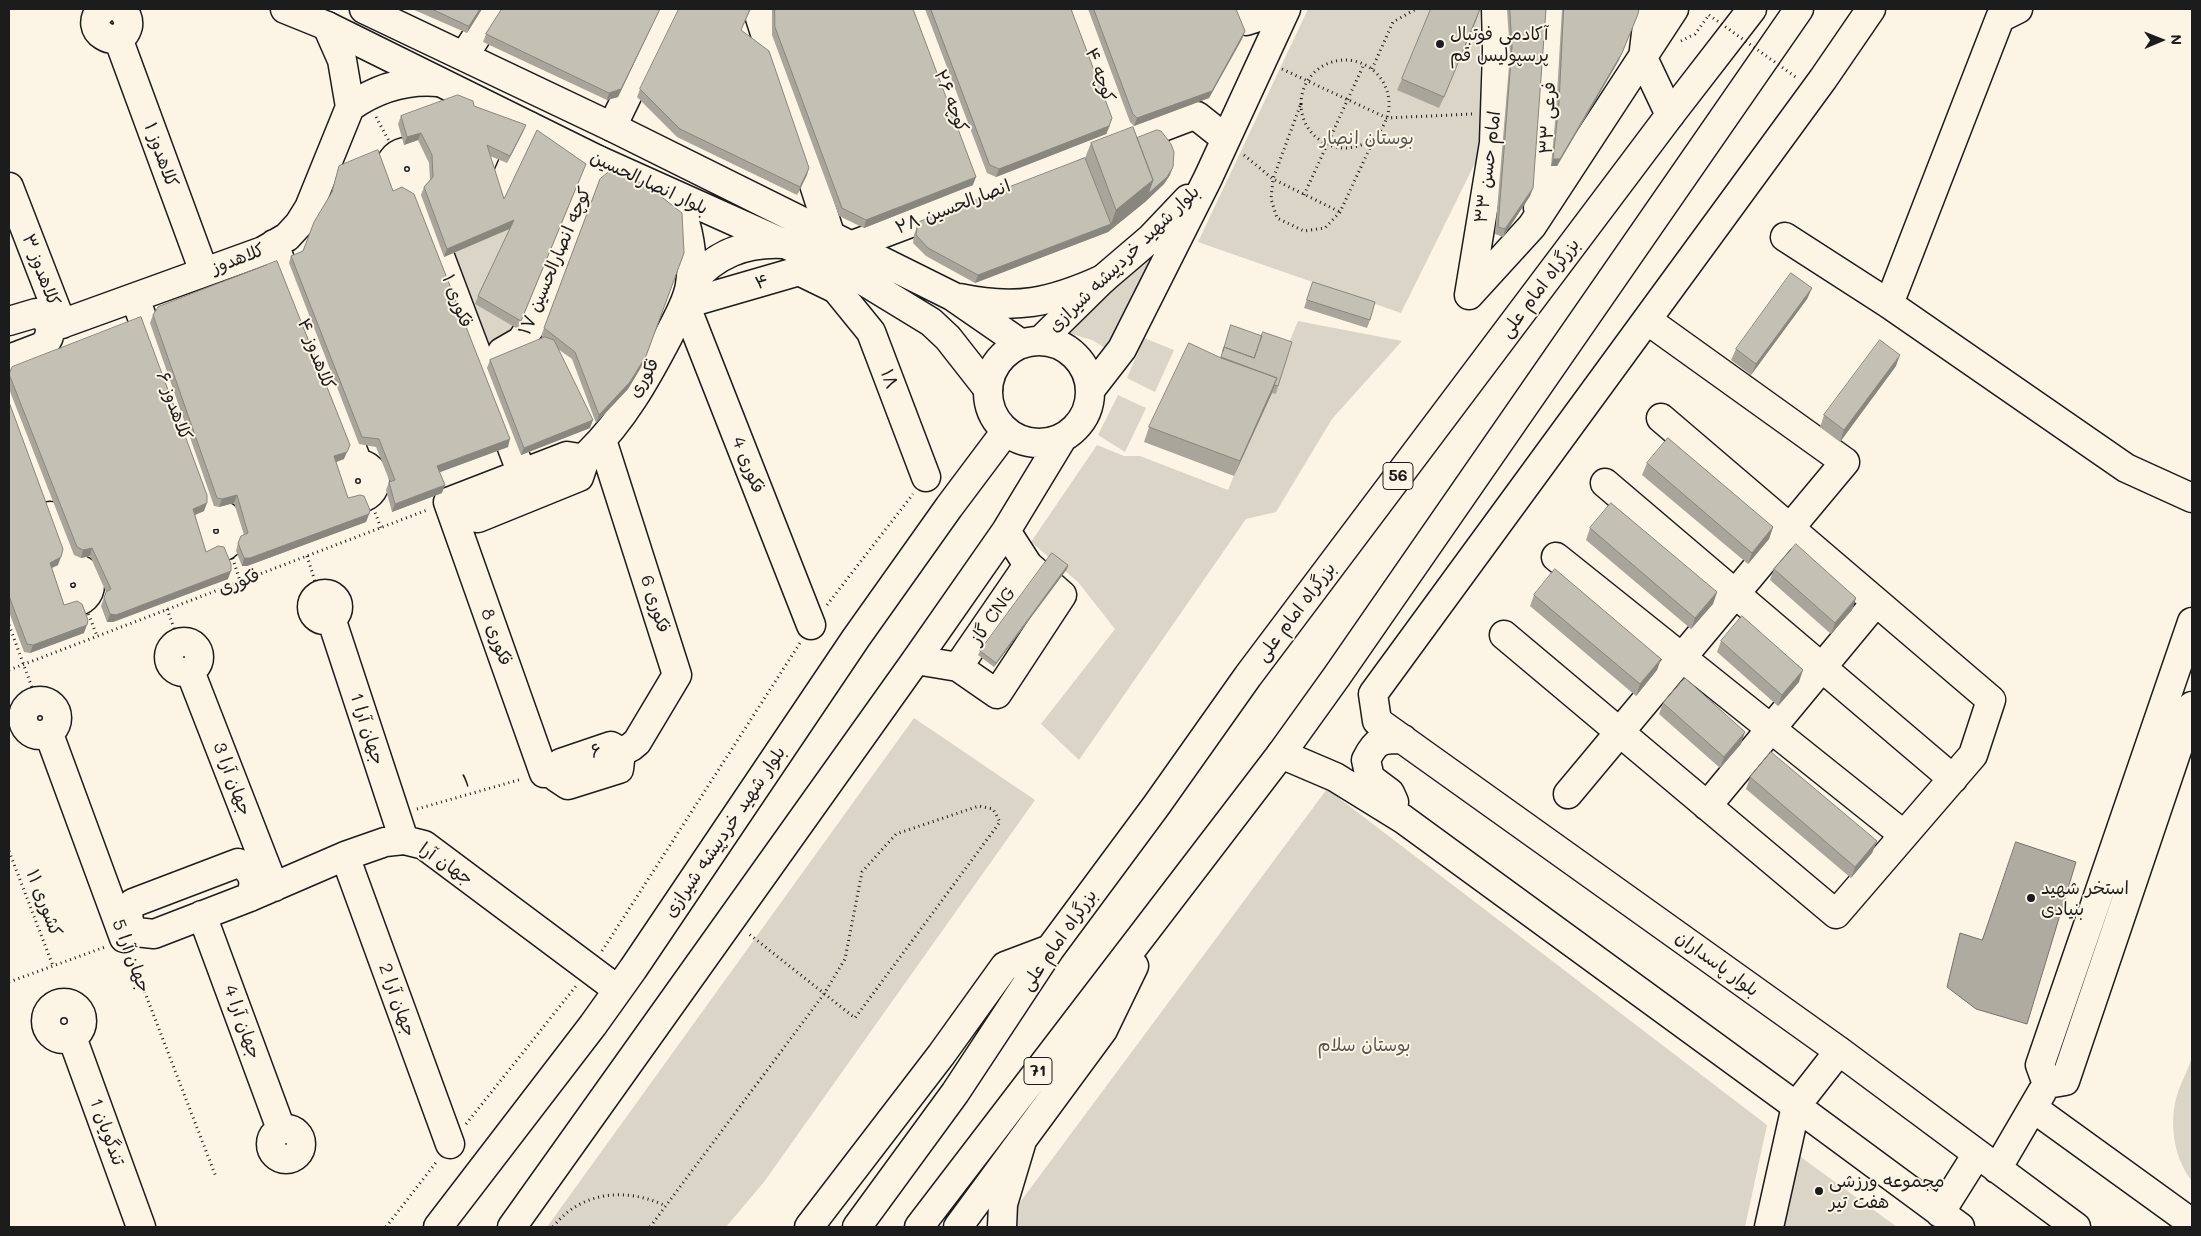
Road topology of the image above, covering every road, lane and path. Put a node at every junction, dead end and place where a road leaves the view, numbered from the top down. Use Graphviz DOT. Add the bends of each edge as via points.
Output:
graph roads {
  1 [pos="103,9"];
  2 [pos="121,9"];
  3 [pos="285,9"];
  4 [pos="364,9"];
  5 [pos="494,9"];
  6 [pos="669,9"];
  7 [pos="764,9"];
  8 [pos="916,9"];
  9 [pos="1076,9"];
  10 [pos="1242,9"];
  11 [pos="1284,9"];
  12 [pos="1416,9"];
  13 [pos="1496,9"];
  14 [pos="1553,9"];
  15 [pos="1649,9"];
  16 [pos="1674,9"];
  17 [pos="1752,9"];
  18 [pos="1799,9"];
  19 [pos="1871,9"];
  20 [pos="2018,9"];
  21 [pos="327,26"];
  22 [pos="1695,34"];
  23 [pos="118,38"];
  24 [pos="464,56"];
  25 [pos="1643,58"];
  26 [pos="1262,60"];
  27 [pos="1364,64"];
  28 [pos="1372,69"];
  29 [pos="1797,78"];
  30 [pos="1307,81"];
  31 [pos="439,82"];
  32 [pos="357,102"];
  33 [pos="1300,105"];
  34 [pos="1495,113"];
  35 [pos="1670,115"];
  36 [pos="1387,118"];
  37 [pos="529,126"];
  38 [pos="612,127"];
  39 [pos="1375,138"];
  40 [pos="1226,139"];
  41 [pos="1124,141"];
  42 [pos="1327,146"];
  43 [pos="388,153"];
  44 [pos="598,160"];
  45 [pos="1208,178"];
  46 [pos="1273,179"];
  47 [pos="9,187"];
  48 [pos="502,189"];
  49 [pos="987,193"];
  50 [pos="1304,195"];
  51 [pos="676,196"];
  52 [pos="1340,212"];
  53 [pos="1532,226"];
  54 [pos="1785,237"];
  55 [pos="840,242"];
  56 [pos="274,244"];
  57 [pos="784,244"];
  58 [pos="204,272"];
  59 [pos="1103,279"];
  60 [pos="836,289"];
  61 [pos="687,294"];
  62 [pos="952,296"];
  63 [pos="135,298"];
  64 [pos="1889,304"];
  65 [pos="1647,320"];
  66 [pos="9,321"];
  67 [pos="56,326"];
  68 [pos="1031,341"];
  69 [pos="502,352"];
  70 [pos="9,359"];
  71 [pos="988,389"];
  72 [pos="1091,389"];
  73 [pos="1661,418"];
  74 [pos="1006,431"];
  75 [pos="1063,437"];
  76 [pos="602,440"];
  77 [pos="581,461"];
  78 [pos="522,474"];
  79 [pos="926,477"];
  80 [pos="1605,483"];
  81 [pos="368,494"];
  82 [pos="42,495"];
  83 [pos="459,498"];
  84 [pos="2192,498"];
  85 [pos="381,528"];
  86 [pos="1789,528"];
  87 [pos="1006,531"];
  88 [pos="228,544"];
  89 [pos="307,556"];
  90 [pos="1556,557"];
  91 [pos="1028,565"];
  92 [pos="240,581"];
  93 [pos="319,594"];
  94 [pos="1735,594"];
  95 [pos="83,600"];
  96 [pos="1876,602"];
  97 [pos="167,609"];
  98 [pos="2192,622"];
  99 [pos="9,625"];
  100 [pos="811,625"];
  101 [pos="1504,635"];
  102 [pos="97,636"];
  103 [pos="179,642"];
  104 [pos="1680,657"];
  105 [pos="916,660"];
  106 [pos="23,664"];
  107 [pos="958,666"];
  108 [pos="1822,668"];
  109 [pos="9,670"];
  110 [pos="37,701"];
  111 [pos="2192,706"];
  112 [pos="1771,729"];
  113 [pos="1618,732"];
  114 [pos="1403,739"];
  115 [pos="621,752"];
  116 [pos="1281,754"];
  117 [pos="552,768"];
  118 [pos="1953,778"];
  119 [pos="1568,794"];
  120 [pos="1707,806"];
  121 [pos="1403,820"];
  122 [pos="400,828"];
  123 [pos="1904,836"];
  124 [pos="9,851"];
  125 [pos="345,856"];
  126 [pos="249,857"];
  127 [pos="262,892"];
  128 [pos="123,907"];
  129 [pos="202,915"];
  130 [pos="1158,915"];
  131 [pos="731,919"];
  132 [pos="124,939"];
  133 [pos="1050,949"];
  134 [pos="53,966"];
  135 [pos="589,970"];
  136 [pos="9,982"];
  137 [pos="618,990"];
  138 [pos="824,994"];
  139 [pos="72,1037"];
  140 [pos="1839,1051"];
  141 [pos="2046,1084"];
  142 [pos="1796,1106"];
  143 [pos="2033,1108"];
  144 [pos="281,1129"];
  145 [pos="1022,1141"];
  146 [pos="450,1144"];
  147 [pos="1987,1161"];
  148 [pos="216,1177"];
  149 [pos="666,1206"];
  150 [pos="1950,1220"];
  151 [pos="2192,1224"];
  152 [pos="141,1227"];
  153 [pos="386,1227"];
  154 [pos="438,1227"];
  155 [pos="512,1227"];
  156 [pos="553,1227"];
  157 [pos="650,1227"];
  158 [pos="809,1227"];
  159 [pos="857,1227"];
  160 [pos="920,1227"];
  161 [pos="958,1227"];
  162 [pos="1002,1227"];
  163 [pos="1769,1227"];
  164 [pos="2076,1227"];
  1 -- 23 [label="main road" via="95,19 97,30 105,38"];
  2 -- 23 [label="main road" via="128,23 125,33"];
  3 -- 21 [label="main road, بلوار انصارالحسین"];
  4 -- 24 [label="main road, بلوار انصارالحسین"];
  5 -- 24 [label="main road"];
  6 -- 38 [label="main road"];
  7 -- 55 [label="main road" via="760,18"];
  8 -- 49 [label="main road, کوچه ۲۶"];
  9 -- 41 [label="main road, کوچه ۴"];
  10 -- 11 [label="main road" via="1246,22"];
  11 -- 26 [label="main road, بلوار شهید خردپیشه شیرازی"];
  12 -- 28 [label="path" via="1393,22"];
  13 -- 34 [label="main road, امام حسن ۳۳"];
  14 -- 53 [label="main road, فرعی ۳۳" via="1549,139 1543,191"];
  15 -- 25 [label="main road"];
  16 -- 25 [label="main road"];
  17 -- 35 [label="main road, بزرگراه امام علی / 56"];
  18 -- 116 [label="main road"];
  19 -- 65 [label="main road"];
  20 -- 64 [label="main road" via="2000,18"];
  21 -- 31 [label="main road, بلوار انصارالحسین"];
  21 -- 32 [label="main road"];
  22 -- 29 [label="path, bridge" via="1710,15"];
  23 -- 58 [label="main road, کلاهدوز ۱"];
  24 -- 38 [label="main road, بلوار انصارالحسین"];
  25 -- 35 [label="main road"];
  25 -- 53 [label="main road"];
  26 -- 30 [label="path"];
  26 -- 40 [label="main road, بلوار شهید خردپیشه شیرازی"];
  27 -- 28 [label="path"];
  27 -- 30 [label="path" via="1342,60 1322,66"];
  27 -- 42 [label="path"];
  28 -- 36 [label="path" via="1384,83 1389,100"];
  30 -- 33 [label="path"];
  30 -- 36 [label="path"];
  31 -- 32 [label="main road" via="421,80 406,83 380,90"];
  31 -- 37 [label="main road, بلوار انصارالحسین"];
  32 -- 43 [label="path"];
  32 -- 56 [label="main road, کلاهدوز" via="309,208 287,237"];
  33 -- 42 [label="path" via="1308,130"];
  33 -- 46 [label="path"];
  34 -- 36 [label="path"];
  34 -- 53 [label="main road, امام حسن ۳۳" via="1494,143 1470,295"];
  35 -- 133 [label="main road, بزرگراه امام علی / 56" via="1248,676"];
  36 -- 39 [label="path"];
  37 -- 44 [label="main road, بلوار انصارالحسین"];
  37 -- 48 [label="main road"];
  38 -- 55 [label="main road, بلوار انصارالحسین"];
  39 -- 42 [label="path" via="1352,149"];
  39 -- 52 [label="path"];
  40 -- 41 [label="main road, انصارالحسین ۲۸" via="1197,116"];
  40 -- 45 [label="main road, بلوار شهید خردپیشه شیرازی"];
  40 -- 46 [label="path"];
  41 -- 49 [label="main road, انصارالحسین ۲۸"];
  42 -- 50 [label="path"];
  43 -- 78 [label="main road, فکوری ۱" via="392,177 405,186 413,185"];
  44 -- 51 [label="main road, بلوار انصارالحسین"];
  44 -- 69 [label="main road, کوچه انصارالحسین ۱۷" via="531,326 521,341"];
  45 -- 59 [label="main road, بلوار شهید خردپیشه شیرازی" via="1151,238"];
  45 -- 72 [label="main road, بلوار شهید خردپیشه شیرازی" via="1122,349"];
  46 -- 50 [label="path"];
  46 -- 52 [label="path" via="1271,199 1277,218 1304,231 1325,228"];
  47 -- 67 [label="main road, کلاهدوز ۳"];
  49 -- 55 [label="main road, انصارالحسین ۲۸"];
  50 -- 52 [label="path"];
  51 -- 57 [label="main road, بلوار انصارالحسین"];
  51 -- 61 [label="main road, فکوری" via="691,250"];
  54 -- 64 [label="main road"];
  55 -- 62 [label="main road, بلوار انصارالحسین"];
  56 -- 58 [label="main road, کلاهدوز"];
  56 -- 81 [label="main road, کلاهدوز ۴" via="358,464 345,469 341,485 352,497"];
  57 -- 61 [label="main road, فکوری" via="756,245 714,260 702,270"];
  57 -- 71 [label="main road, بلوار انصارالحسین" via="854,275 931,322 948,338"];
  58 -- 63 [label="main road, کلاهدوز"];
  59 -- 62 [label="main road" via="1041,302 1007,304"];
  59 -- 68 [label="main road, بلوار شهید خردپیشه شیرازی"];
  60 -- 61 [label="main road, ۴" via="799,271"];
  60 -- 79 [label="main road, ۱۸" via="872,332"];
  61 -- 76 [label="main road, فکوری" via="648,375"];
  61 -- 100 [label="main road, فکوری 4"];
  62 -- 68 [label="main road, بلوار انصارالحسین"];
  63 -- 67 [label="main road, کلاهدوز"];
  63 -- 88 [label="main road, کلاهدوز ۶" via="214,515 205,518 199,534 205,544 215,548"];
  64 -- 84 [label="main road" via="2126,468"];
  65 -- 86 [label="main road" via="1845,462"];
  65 -- 114 [label="main road, بلوار پاسداران" via="1373,694 1377,721"];
  66 -- 67 [label="main road" via="36,313"];
  67 -- 70 [label="main road" via="43,346"];
  68 -- 71 [label="main road" via="1004,354 992,370"];
  68 -- 72 [label="main road" via="1052,341 1071,351 1085,368"];
  71 -- 74 [label="main road" via="992,412"];
  72 -- 75 [label="main road" via="1090,401 1081,422"];
  73 -- 86 [label="main road"];
  74 -- 75 [label="main road" via="1034,443"];
  74 -- 137 [label="main road, بلوار شهید خردپیشه شیرازی" via="856,638"];
  75 -- 87 [label="main road"];
  76 -- 77 [label="main road, فکوری"];
  76 -- 115 [label="main road, فکوری 6" via="678,675 637,742"];
  77 -- 78 [label="main road" via="575,456 567,456"];
  77 -- 83 [label="main road, فکوری" via="580,477 482,517 473,518"];
  78 -- 83 [label="main road"];
  79 -- 100 [label="path"];
  80 -- 94 [label="main road"];
  81 -- 85 [label="path"];
  82 -- 95 [label="main road" via="69,569 58,577 58,594 66,602"];
  83 -- 85 [label="path, فکوری"];
  83 -- 117 [label="main road, فکوری 8"];
  85 -- 89 [label="path, فکوری"];
  86 -- 94 [label="main road"];
  86 -- 96 [label="main road"];
  87 -- 91 [label="main road"];
  87 -- 105 [label="main road"];
  88 -- 92 [label="path"];
  89 -- 92 [label="path, فکوری"];
  89 -- 93 [label="path"];
  90 -- 104 [label="main road"];
  91 -- 107 [label="main road, گاز CNG"];
  91 -- 107 [label="main road" via="1062,595 997,694"];
  92 -- 97 [label="path, فکوری"];
  93 -- 122 [label="main road, جهان آرا 1" via="312,604 313,612 319,618 331,618"];
  94 -- 104 [label="main road"];
  94 -- 108 [label="main road"];
  95 -- 102 [label="path"];
  96 -- 108 [label="main road"];
  96 -- 118 [label="main road" via="1991,700 1973,755"];
  97 -- 102 [label="path, فکوری"];
  97 -- 103 [label="path"];
  98 -- 141 [label="main road" via="2040,1064"];
  99 -- 106 [label="path"];
  100 -- 135 [label="path"];
  101 -- 113 [label="main road"];
  102 -- 106 [label="path, فکوری"];
  103 -- 126 [label="main road, جهان آرا 3" via="171,648 169,662 175,670 190,671"];
  104 -- 112 [label="main road"];
  104 -- 113 [label="main road"];
  105 -- 107 [label="main road"];
  105 -- 131 [label="main road"];
  106 -- 109 [label="path, فکوری"];
  106 -- 110 [label="path"];
  108 -- 112 [label="main road"];
  108 -- 118 [label="main road"];
  110 -- 128 [label="main road, جهان آرا 5" via="27,706 24,712 26,729 37,736 49,734"];
  111 -- 141 [label="main road" via="2065,1081"];
  112 -- 120 [label="main road"];
  112 -- 123 [label="main road"];
  113 -- 119 [label="main road"];
  113 -- 120 [label="main road"];
  114 -- 121 [label="main road" via="1384,739 1376,743 1366,760 1370,778 1390,793"];
  114 -- 140 [label="main road, بلوار پاسداران"];
  115 -- 117 [label="main road, ۶" via="619,769 568,785 556,777"];
  116 -- 121 [label="main road" via="1335,777"];
  116 -- 130 [label="main road"];
  117 -- 122 [label="path, ۱"];
  118 -- 123 [label="main road"];
  120 -- 123 [label="main road" via="1836,914"];
  121 -- 142 [label="main road"];
  122 -- 125 [label="main road, جهان آرا" via="385,842"];
  122 -- 135 [label="main road, جهان آرا"];
  124 -- 134 [label="path, کشوری ۱۱"];
  125 -- 127 [label="main road, جهان آرا"];
  125 -- 146 [label="main road, جهان آرا 2"];
  126 -- 127 [label="main road, جهان آرا 3"];
  126 -- 128 [label="main road"];
  127 -- 129 [label="main road, جهان آرا"];
  128 -- 129 [label="main road, جهان آرا" via="128,910 129,923 136,932 154,934"];
  128 -- 132 [label="main road, جهان آرا 5"];
  129 -- 144 [label="main road, جهان آرا 4"];
  130 -- 145 [label="main road" via="1103,1030"];
  130 -- 160 [label="main road, 71"];
  131 -- 138 [label="path"];
  131 -- 155 [label="main road"];
  132 -- 134 [label="path"];
  132 -- 148 [label="path, جهان آرا 5"];
  133 -- 158 [label="main road" via="1005,966"];
  133 -- 159 [label="main road, بزرگراه امام علی" via="955,1093"];
  134 -- 136 [label="path"];
  135 -- 137 [label="main road, جهان آرا"];
  135 -- 146 [label="path"];
  137 -- 154 [label="main road, بلوار شهید خردپیشه شیرازی"];
  138 -- 138 [label="path" via="855,1018 1000,822 993,809 979,806 896,834 862,872 844,959"];
  138 -- 149 [label="path"];
  139 -- 152 [label="main road, تندگویان 1"];
  140 -- 142 [label="main road"];
  140 -- 147 [label="main road, بلوار پاسداران"];
  141 -- 143 [label="main road"];
  142 -- 150 [label="main road"];
  142 -- 163 [label="main road"];
  143 -- 147 [label="main road"];
  143 -- 151 [label="main road"];
  145 -- 161 [label="main road"];
  145 -- 162 [label="main road" via="1003,1204"];
  146 -- 153 [label="path"];
  147 -- 150 [label="main road"];
  147 -- 164 [label="main road, بلوار پاسداران"];
  149 -- 156 [label="path" via="638,1195 609,1194 581,1203"];
  149 -- 157 [label="path"];
}
